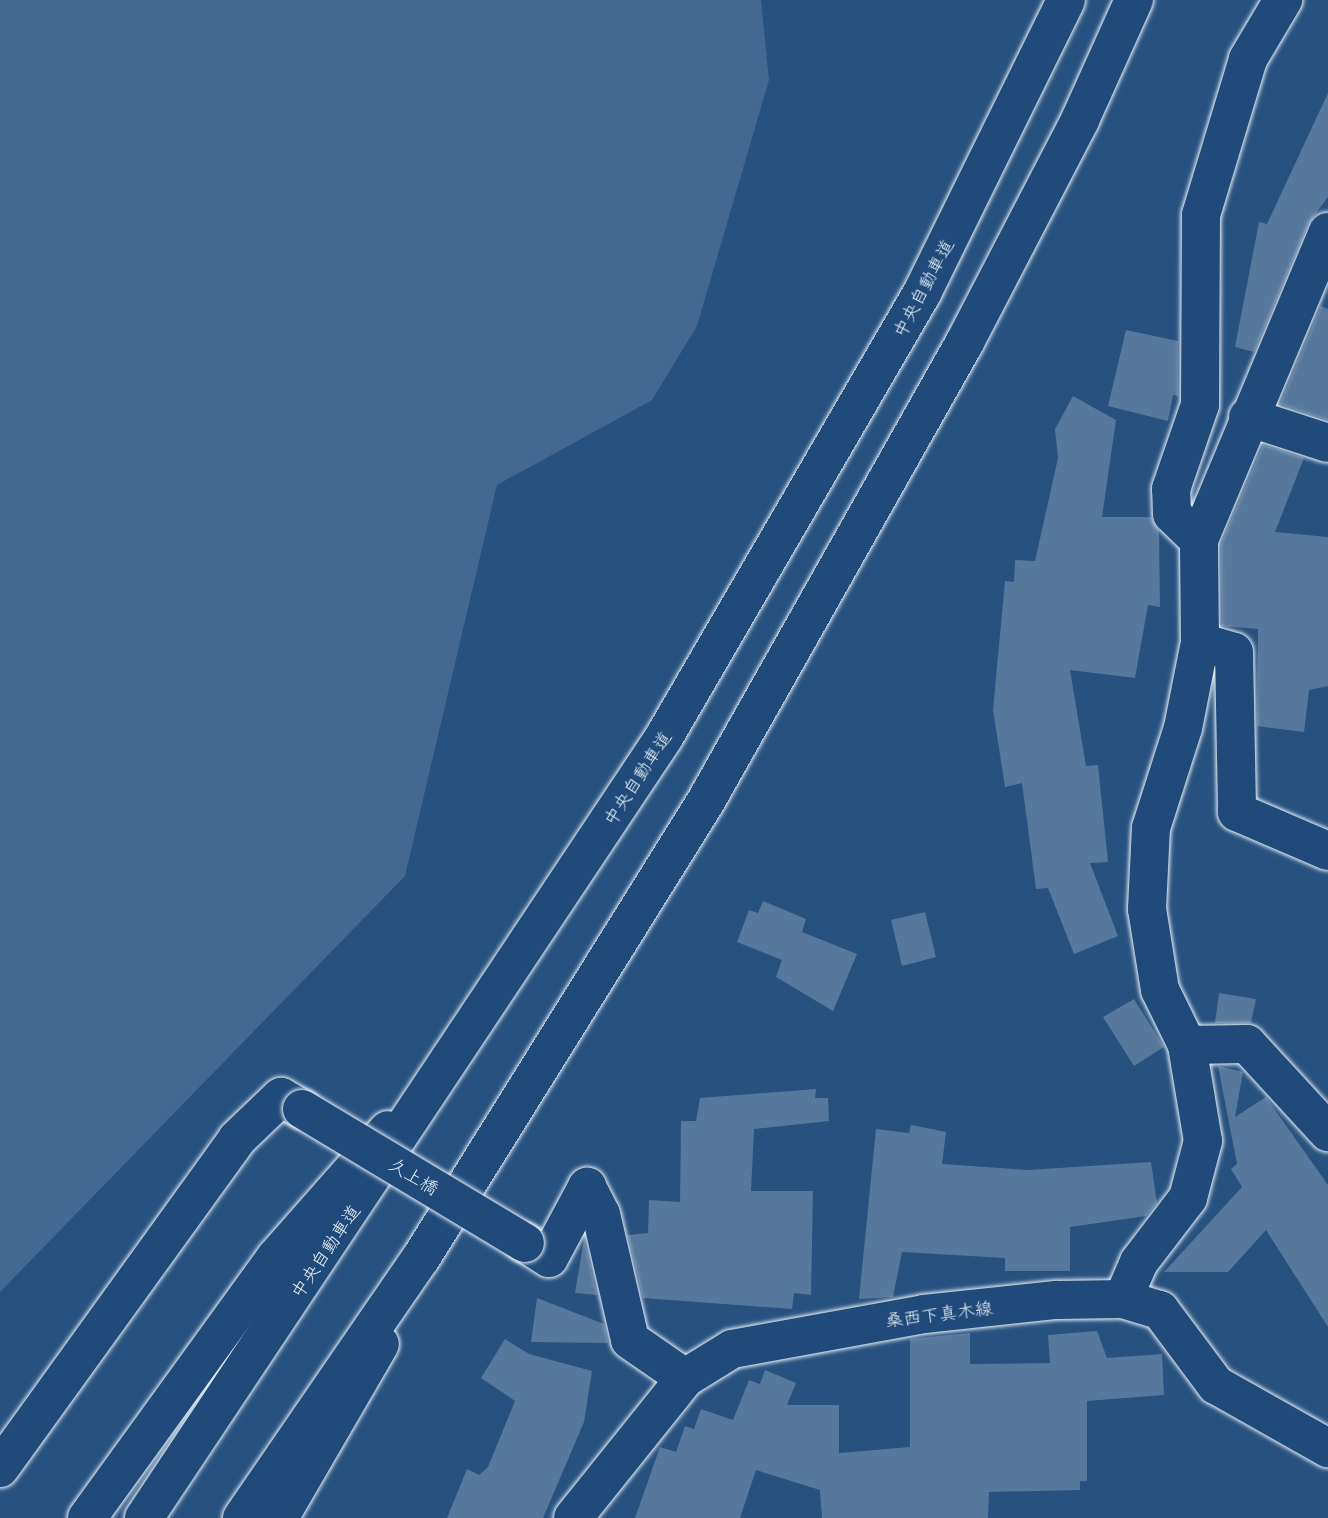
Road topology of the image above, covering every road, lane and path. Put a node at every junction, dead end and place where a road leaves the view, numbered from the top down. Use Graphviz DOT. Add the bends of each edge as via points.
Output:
graph roads {
  1 [pos="1066,0"];
  2 [pos="1134,0"];
  3 [pos="1283,0"];
  4 [pos="1328,232"];
  5 [pos="1248,417"];
  6 [pos="1328,443"];
  7 [pos="1199,540"];
  8 [pos="1200,642"];
  9 [pos="1328,851"];
  10 [pos="1187,1045"];
  11 [pos="462,1046"];
  12 [pos="541,1066"];
  13 [pos="1328,1132"];
  14 [pos="1124,1299"];
  15 [pos="685,1378"];
  16 [pos="1328,1448"];
  17 [pos="0,1468"];
  18 [pos="87,1518"];
  19 [pos="144,1518"];
  20 [pos="242,1518"];
  21 [pos="279,1518"];
  22 [pos="573,1518"];
  1 -- 11 [label="main road, 中央自動車道" via="922,293 804,502 664,737"];
  2 -- 12 [label="main road" via="1080,120 859,534 706,801"];
  3 -- 7 [label="main road" via="1248,59 1201,215 1200,405 1171,489 1172,514"];
  4 -- 5 [label="main road"];
  5 -- 6 [label="main road"];
  5 -- 7 [label="main road"];
  7 -- 8 [label="main road"];
  8 -- 9 [label="main road" via="1234,652 1237,812"];
  8 -- 10 [label="main road" via="1183,729 1151,828 1147,909 1160,990"];
  10 -- 13 [label="main road" via="1247,1044"];
  10 -- 14 [label="main road" via="1203,1141 1188,1198 1139,1262"];
  11 -- 18 [label="main road" via="276,1257"];
  11 -- 19 [label="main road, 中央自動車道"];
  12 -- 20 [label="main road" via="421,1258"];
  12 -- 21 [label="main road"];
  14 -- 15 [label="main road, 桑西下真木線" via="924,1314 732,1349"];
  14 -- 16 [label="main road, 桑西下真木線" via="1160,1310 1216,1385"];
  15 -- 17 [label="main road, 久上橋, bridge" via="630,1340 601,1214 587,1187 549,1258 281,1097 237,1139"];
  15 -- 22 [label="main road, 桑西下真木線"];
}
